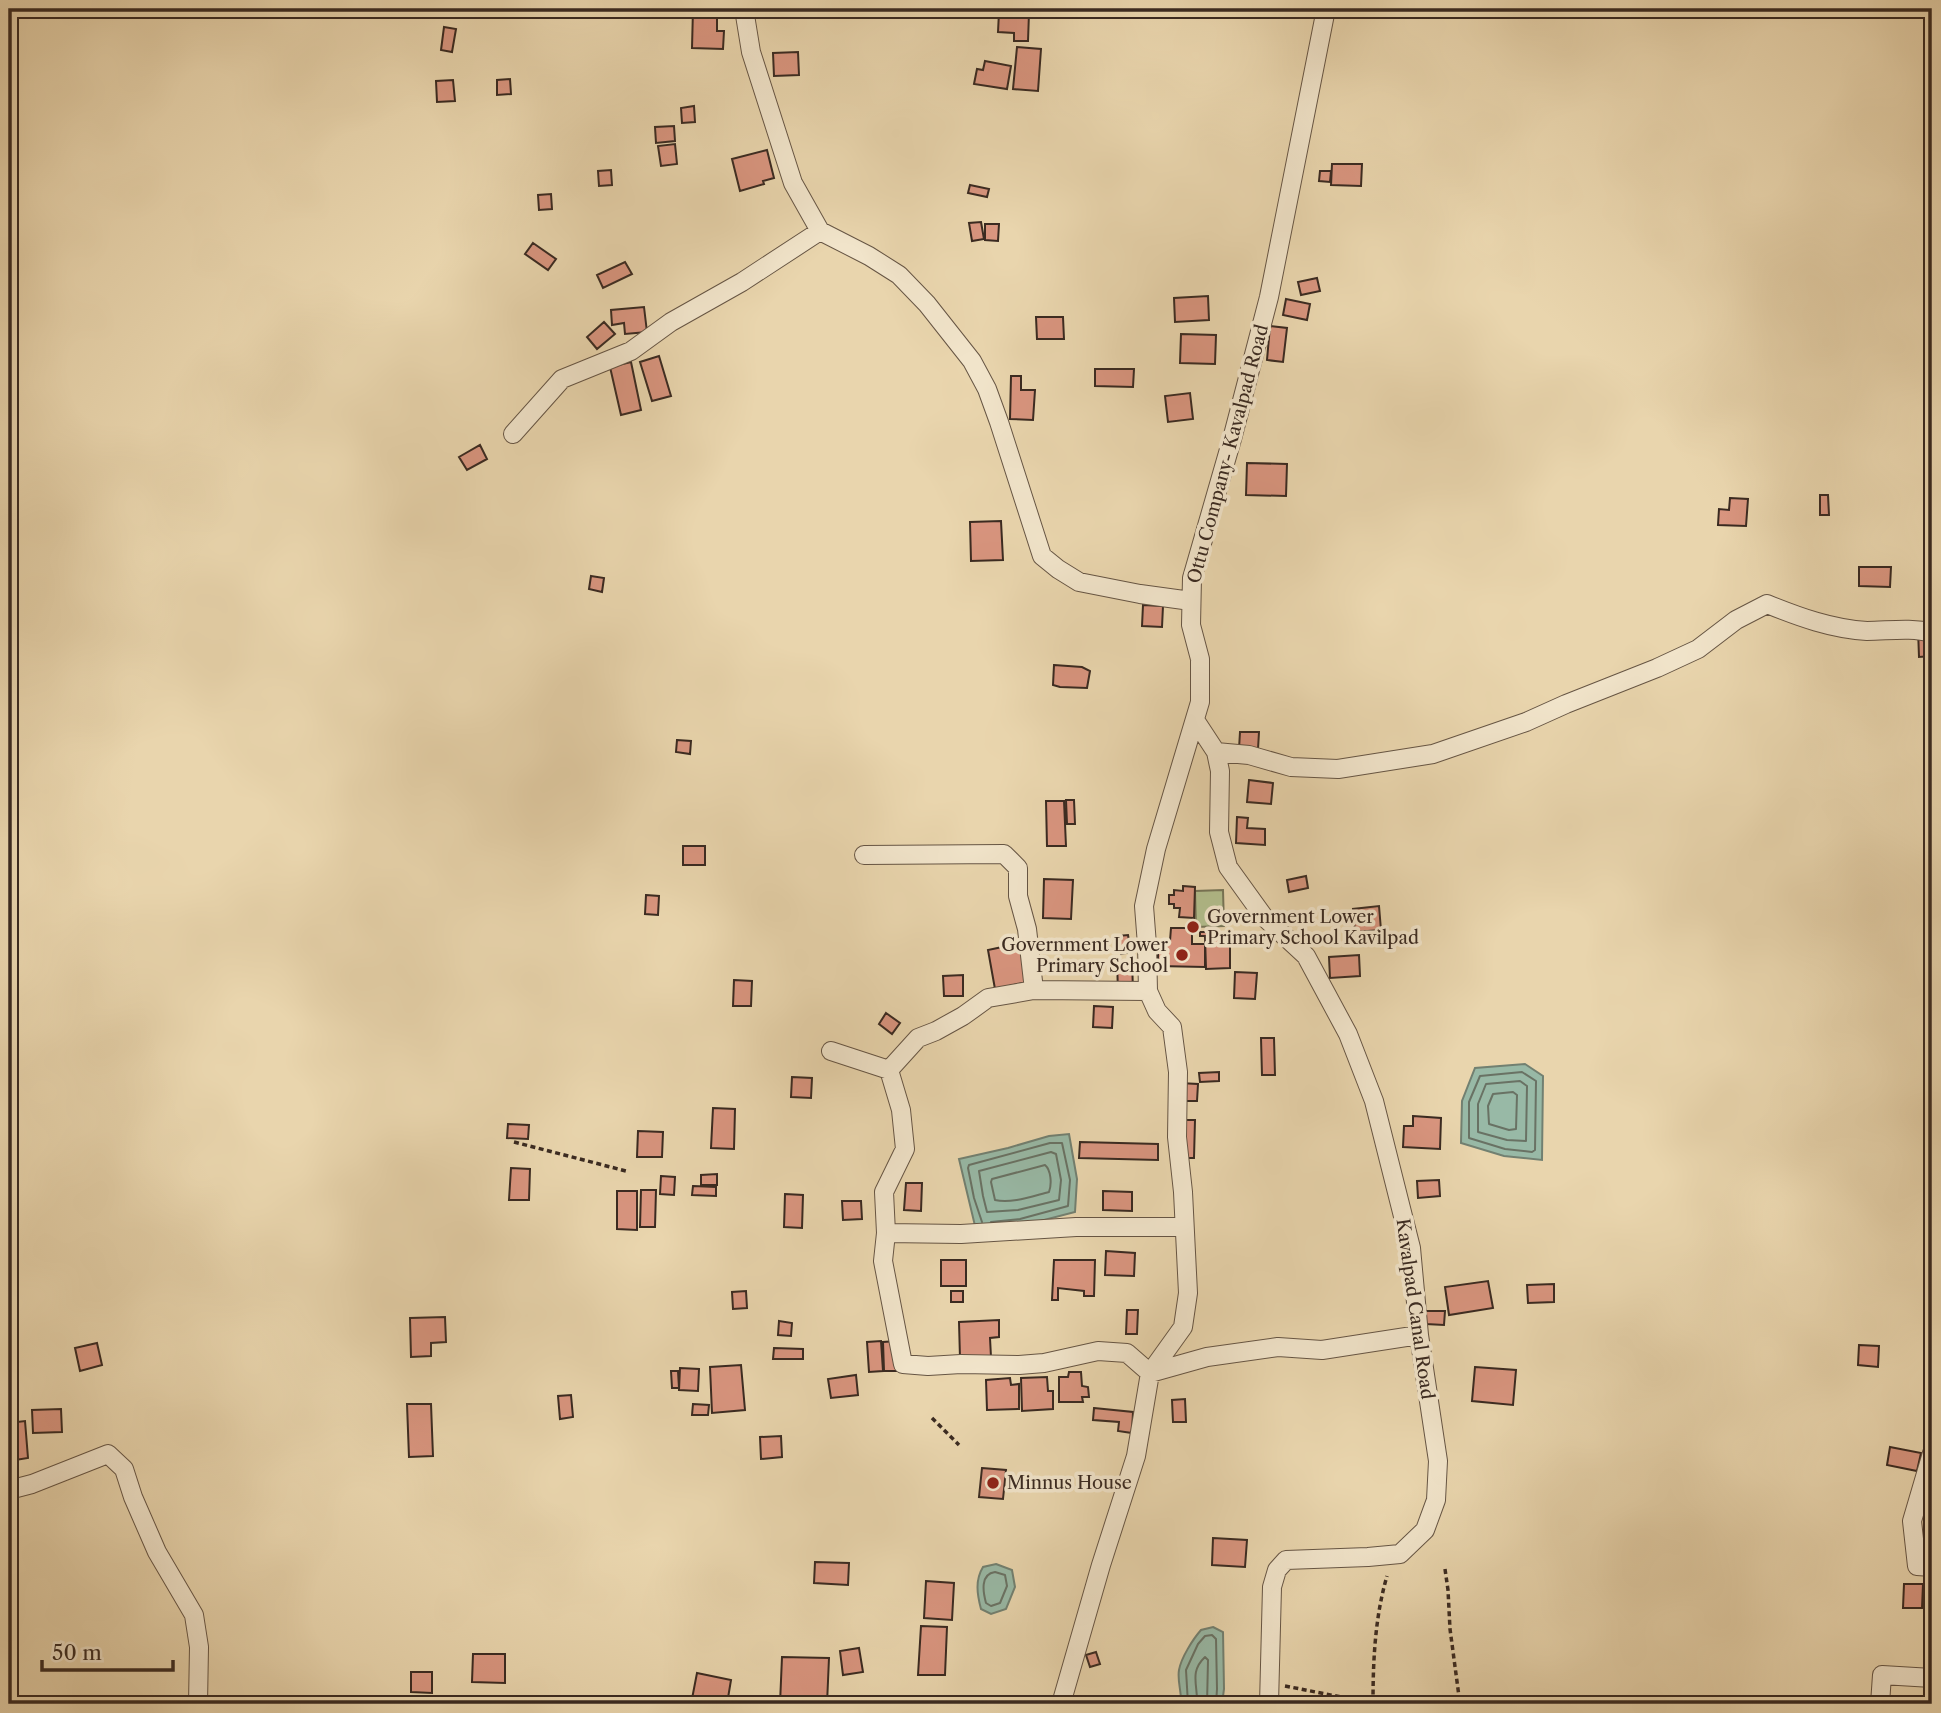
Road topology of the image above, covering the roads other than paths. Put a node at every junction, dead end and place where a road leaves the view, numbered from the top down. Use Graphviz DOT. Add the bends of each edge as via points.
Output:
graph roads {
  1 [pos="744,9"];
  2 [pos="1326,9"];
  3 [pos="820,231"];
  4 [pos="513,434"];
  5 [pos="1191,601"];
  6 [pos="1932,634"];
  7 [pos="1195,720"];
  8 [pos="1216,752"];
  9 [pos="864,855"];
  10 [pos="1034,990"];
  11 [pos="1148,991"];
  12 [pos="831,1051"];
  13 [pos="889,1070"];
  14 [pos="1184,1227"];
  15 [pos="886,1233"];
  16 [pos="1419,1335"];
  17 [pos="1150,1373"];
  18 [pos="1932,1454"];
  19 [pos="9,1490"];
  20 [pos="1932,1567"];
  21 [pos="1932,1678"];
  22 [pos="198,1704"];
  23 [pos="1061,1704"];
  24 [pos="1269,1704"];
  25 [pos="1880,1704"];
  1 -- 3 [label="street" via="751,52 793,183"];
  2 -- 5 [label="street, Ottu Company- Kavalpad Road" via="1269,298 1192,578"];
  3 -- 4 [label="street" via="631,351 562,379"];
  3 -- 5 [label="street" via="899,275 972,361 999,422 1042,556 1079,582"];
  5 -- 7 [label="street, Ottu Company- Kavalpad Road" via="1191,625 1200,659 1200,702"];
  6 -- 8 [label="street" via="1832,626 1767,604 1736,620 1698,649 1657,668 1433,754 1338,769 1291,767 1249,755"];
  7 -- 8 [label="street, Kavalpad Canal Road"];
  7 -- 11 [label="street, Ottu Company- Kavalpad Road" via="1144,906"];
  8 -- 16 [label="street, Kavalpad Canal Road" via="1219,832 1228,867 1264,917 1306,956 1348,1034 1374,1101 1411,1248"];
  9 -- 10 [label="street" via="1004,854 1018,868 1018,896"];
  10 -- 11 [label="street"];
  10 -- 13 [label="street" via="988,998 918,1038"];
  11 -- 14 [label="street" via="1157,1011 1172,1027"];
  12 -- 13 [label="street"];
  13 -- 15 [label="street" via="901,1110 905,1149 884,1192"];
  14 -- 15 [label="street"];
  14 -- 17 [label="street" via="1188,1293 1183,1327"];
  15 -- 17 [label="street" via="883,1261 903,1364 1019,1365 1098,1351 1127,1353"];
  16 -- 17 [label="street" via="1322,1350 1278,1347 1207,1357"];
  16 -- 24 [label="street, Kavalpad Canal Road" via="1438,1461 1436,1500 1425,1530 1399,1554 1286,1560 1277,1570 1272,1587"];
  17 -- 23 [label="street" via="1136,1457"];
  18 -- 20 [label="street" via="1912,1521 1917,1566"];
  19 -- 22 [label="street" via="108,1454 124,1469 157,1552 194,1615 199,1647"];
  21 -- 25 [label="street" via="1882,1675"];
}
